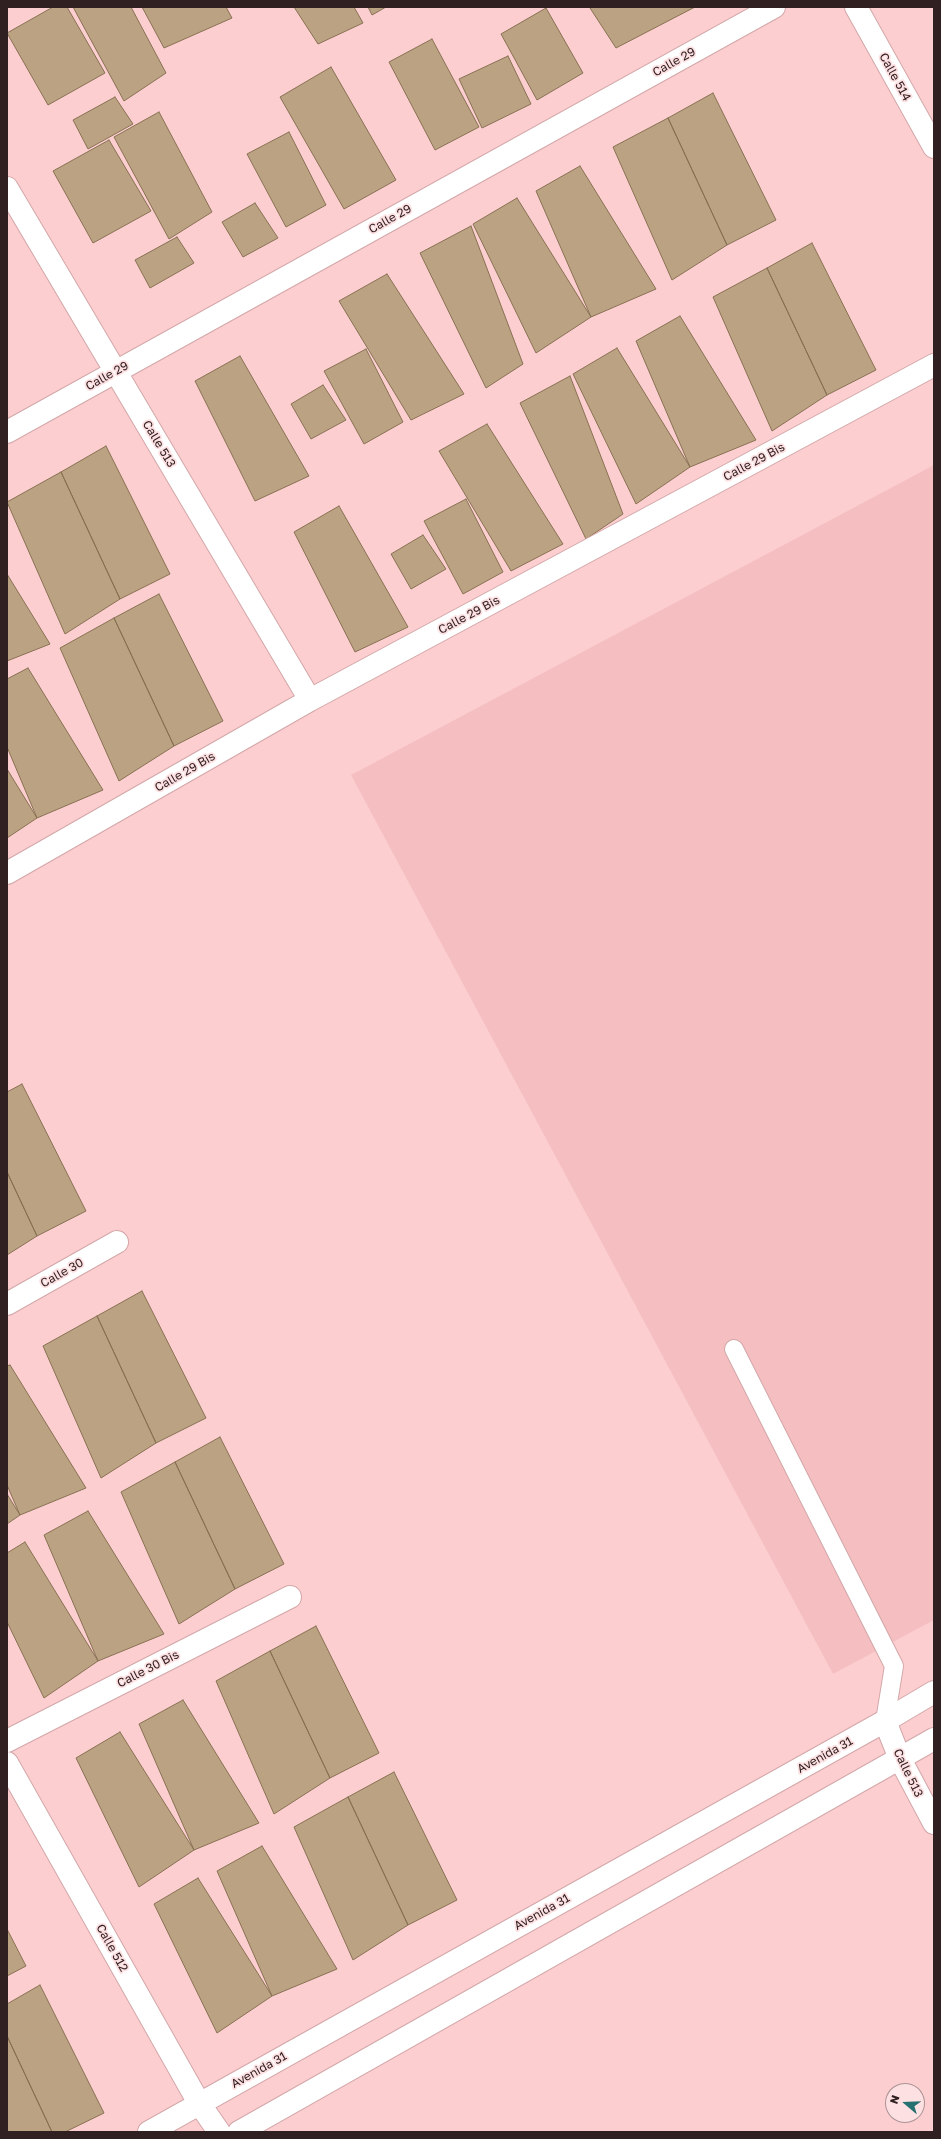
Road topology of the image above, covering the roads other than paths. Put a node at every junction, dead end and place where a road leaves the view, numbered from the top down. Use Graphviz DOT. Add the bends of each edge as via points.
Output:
graph roads {
  1 [pos="774,7"];
  2 [pos="856,7"];
  3 [pos="934,146"];
  4 [pos="7,188"];
  5 [pos="934,365"];
  6 [pos="116,371"];
  7 [pos="7,432"];
  8 [pos="310,700"];
  9 [pos="7,872"];
  10 [pos="117,1242"];
  11 [pos="7,1304"];
  12 [pos="734,1349"];
  13 [pos="290,1598"];
  14 [pos="934,1692"];
  15 [pos="885,1721"];
  16 [pos="934,1738"];
  17 [pos="7,1741"];
  18 [pos="900,1759"];
  19 [pos="7,1763"];
  20 [pos="934,1824"];
  21 [pos="199,2103"];
  22 [pos="149,2132"];
  23 [pos="219,2132"];
  24 [pos="239,2132"];
  1 -- 6 [label="street, Calle 29"];
  2 -- 3 [label="street, Calle 514"];
  4 -- 6 [label="street, Calle 513"];
  5 -- 8 [label="street, Calle 29 Bis"];
  6 -- 7 [label="street, Calle 29"];
  6 -- 8 [label="street, Calle 513"];
  8 -- 9 [label="street, Calle 29 Bis"];
  10 -- 11 [label="street, Calle 30"];
  12 -- 15 [label="lane" via="894,1666"];
  13 -- 17 [label="street, Calle 30 Bis"];
  14 -- 15 [label="street, Avenida 31"];
  15 -- 18 [label="street, Calle 513"];
  15 -- 21 [label="street, Avenida 31"];
  16 -- 18 [label="street"];
  18 -- 20 [label="street, Calle 513"];
  18 -- 24 [label="street"];
  19 -- 21 [label="street, Calle 512"];
  21 -- 22 [label="street, Avenida 31"];
  21 -- 23 [label="street, Calle 512"];
}
